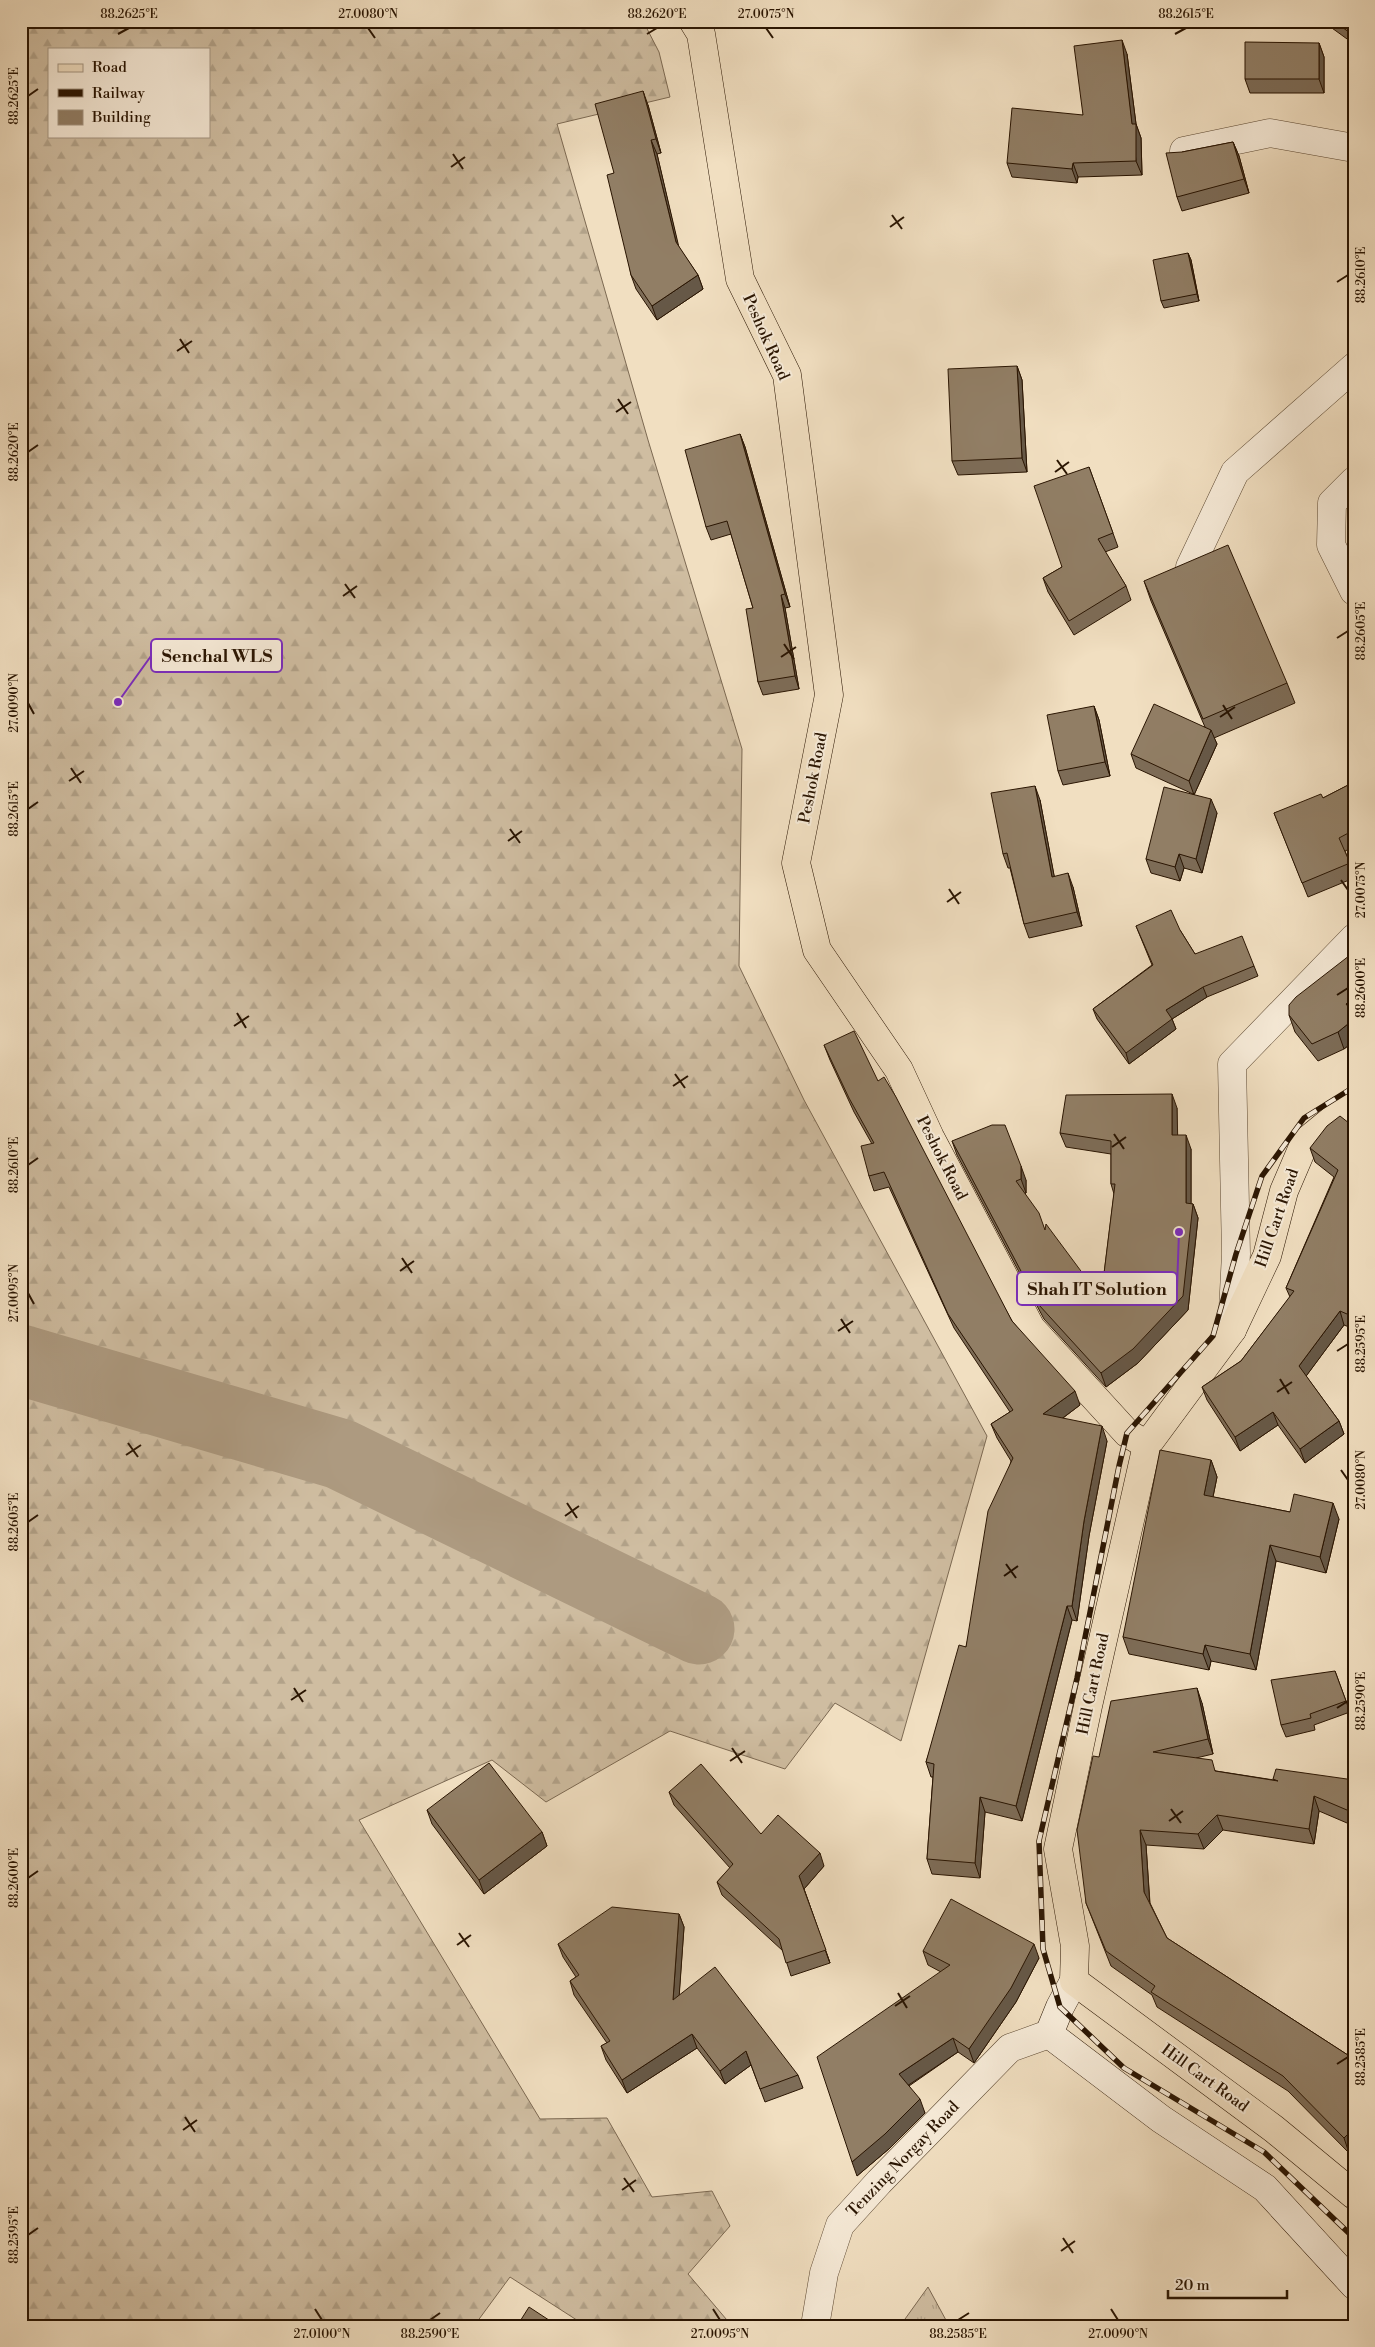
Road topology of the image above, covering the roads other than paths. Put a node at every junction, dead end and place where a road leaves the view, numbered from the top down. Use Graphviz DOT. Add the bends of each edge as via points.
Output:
graph roads {
  1 [pos="693,21"];
  2 [pos="1354,148"];
  3 [pos="1184,152"];
  4 [pos="1354,367"];
  5 [pos="1354,481"];
  6 [pos="1190,566"];
  7 [pos="1354,592"];
  8 [pos="1354,938"];
  9 [pos="1354,1102"];
  10 [pos="1232,1330"];
  11 [pos="1147,1445"];
  12 [pos="1074,1981"];
  13 [pos="1049,2034"];
  14 [pos="1354,2195"];
  15 [pos="1354,2285"];
  16 [pos="815,2326"];
  1 -- 11 [label="main road, Peshok Road" via="700,34 740,279 787,376 829,695 796,863 817,950 899,1070 930,1137 1031,1328 1127,1434"];
  2 -- 3 [label="street" via="1270,133"];
  4 -- 6 [label="street" via="1235,472"];
  5 -- 7 [label="street" via="1332,503 1331,545"];
  8 -- 10 [label="street" via="1232,1064 1236,1254"];
  9 -- 10 [label="main road, Hill Cart Road" via="1305,1142 1284,1191 1267,1256"];
  10 -- 11 [label="main road, Hill Cart Road"];
  11 -- 12 [label="main road, Hill Cart Road" via="1058,1849 1075,1946"];
  12 -- 13 [label="street"];
  12 -- 14 [label="main road, Hill Cart Road" via="1274,2129"];
  13 -- 15 [label="street" via="1161,2119 1265,2188"];
  13 -- 16 [label="street, Tenzing Norgay Road" via="1010,2048 840,2226 824,2273"];
}
